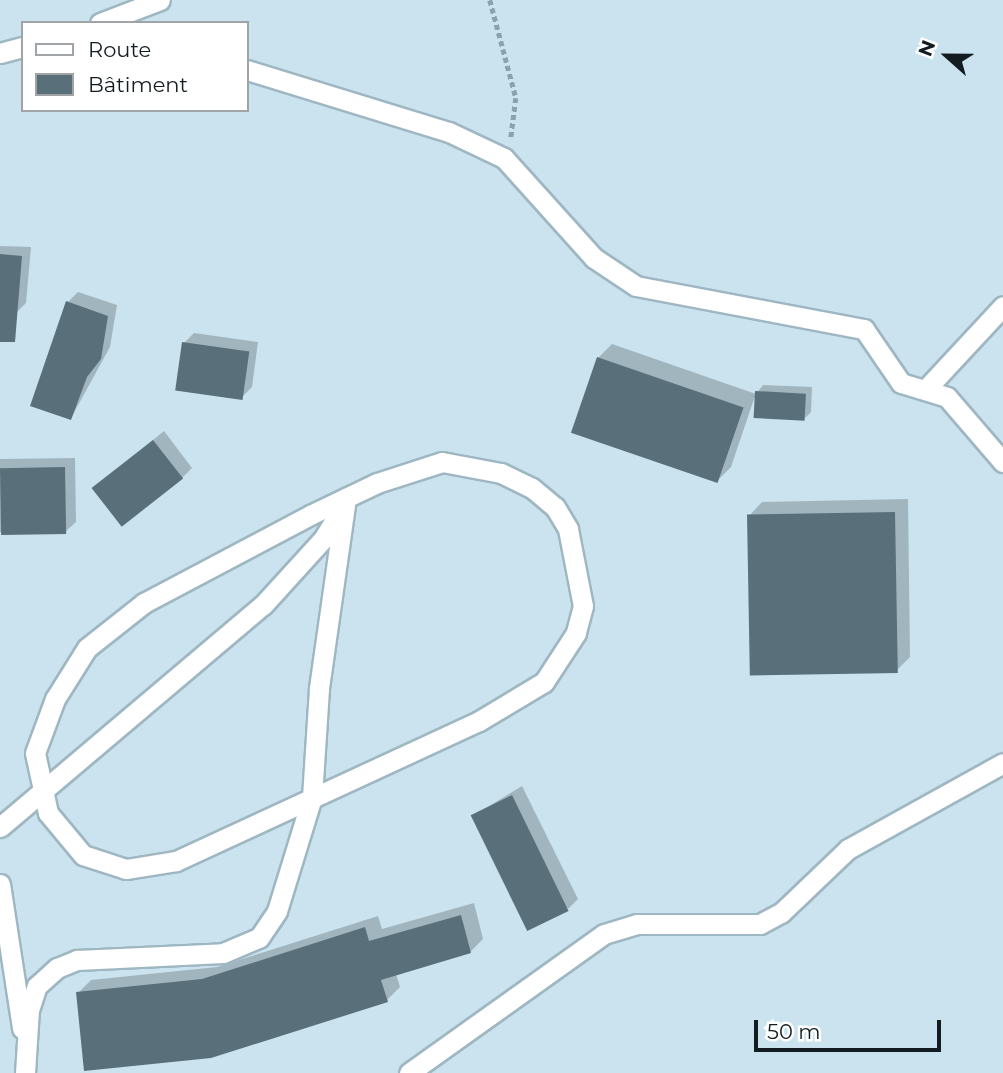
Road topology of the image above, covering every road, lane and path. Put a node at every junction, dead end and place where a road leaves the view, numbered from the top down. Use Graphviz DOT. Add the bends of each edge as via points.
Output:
graph roads {
  1 [pos="160,0"];
  2 [pos="490,0"];
  3 [pos="105,21"];
  4 [pos="21,48"];
  5 [pos="0,53"];
  6 [pos="248,70"];
  7 [pos="504,158"];
  8 [pos="1003,306"];
  9 [pos="926,389"];
  10 [pos="1003,461"];
  11 [pos="346,498"];
  12 [pos="1003,762"];
  13 [pos="42,797"];
  14 [pos="312,797"];
  15 [pos="0,827"];
  16 [pos="0,884"];
  17 [pos="25,1044"];
  18 [pos="25,1073"];
  19 [pos="409,1073"];
  1 -- 3 [label="street"];
  2 -- 7 [label="path" via="516,98 515,127"];
  4 -- 5 [label="street"];
  6 -- 7 [label="street" via="449,132"];
  7 -- 9 [label="street" via="594,258 636,286 716,306 847,323 878,342 901,383"];
  8 -- 9 [label="street"];
  9 -- 10 [label="street" via="957,406"];
  11 -- 13 [label="street" via="323,539 262,605"];
  11 -- 13 [label="street" via="144,603 87,648 42,727 35,753"];
  11 -- 14 [label="street" via="319,688"];
  11 -- 14 [label="street" via="442,462 501,473 555,507 578,559 583,607 563,655 544,682 521,699"];
  12 -- 19 [label="street" via="848,849 781,913 760,924 638,924 604,934"];
  13 -- 14 [label="street" via="83,855 126,869 176,861"];
  13 -- 15 [label="street"];
  14 -- 17 [label="street" via="288,888 259,938 223,953 77,960 57,968 37,986"];
  16 -- 17 [label="street"];
  17 -- 18 [label="street"];
}
